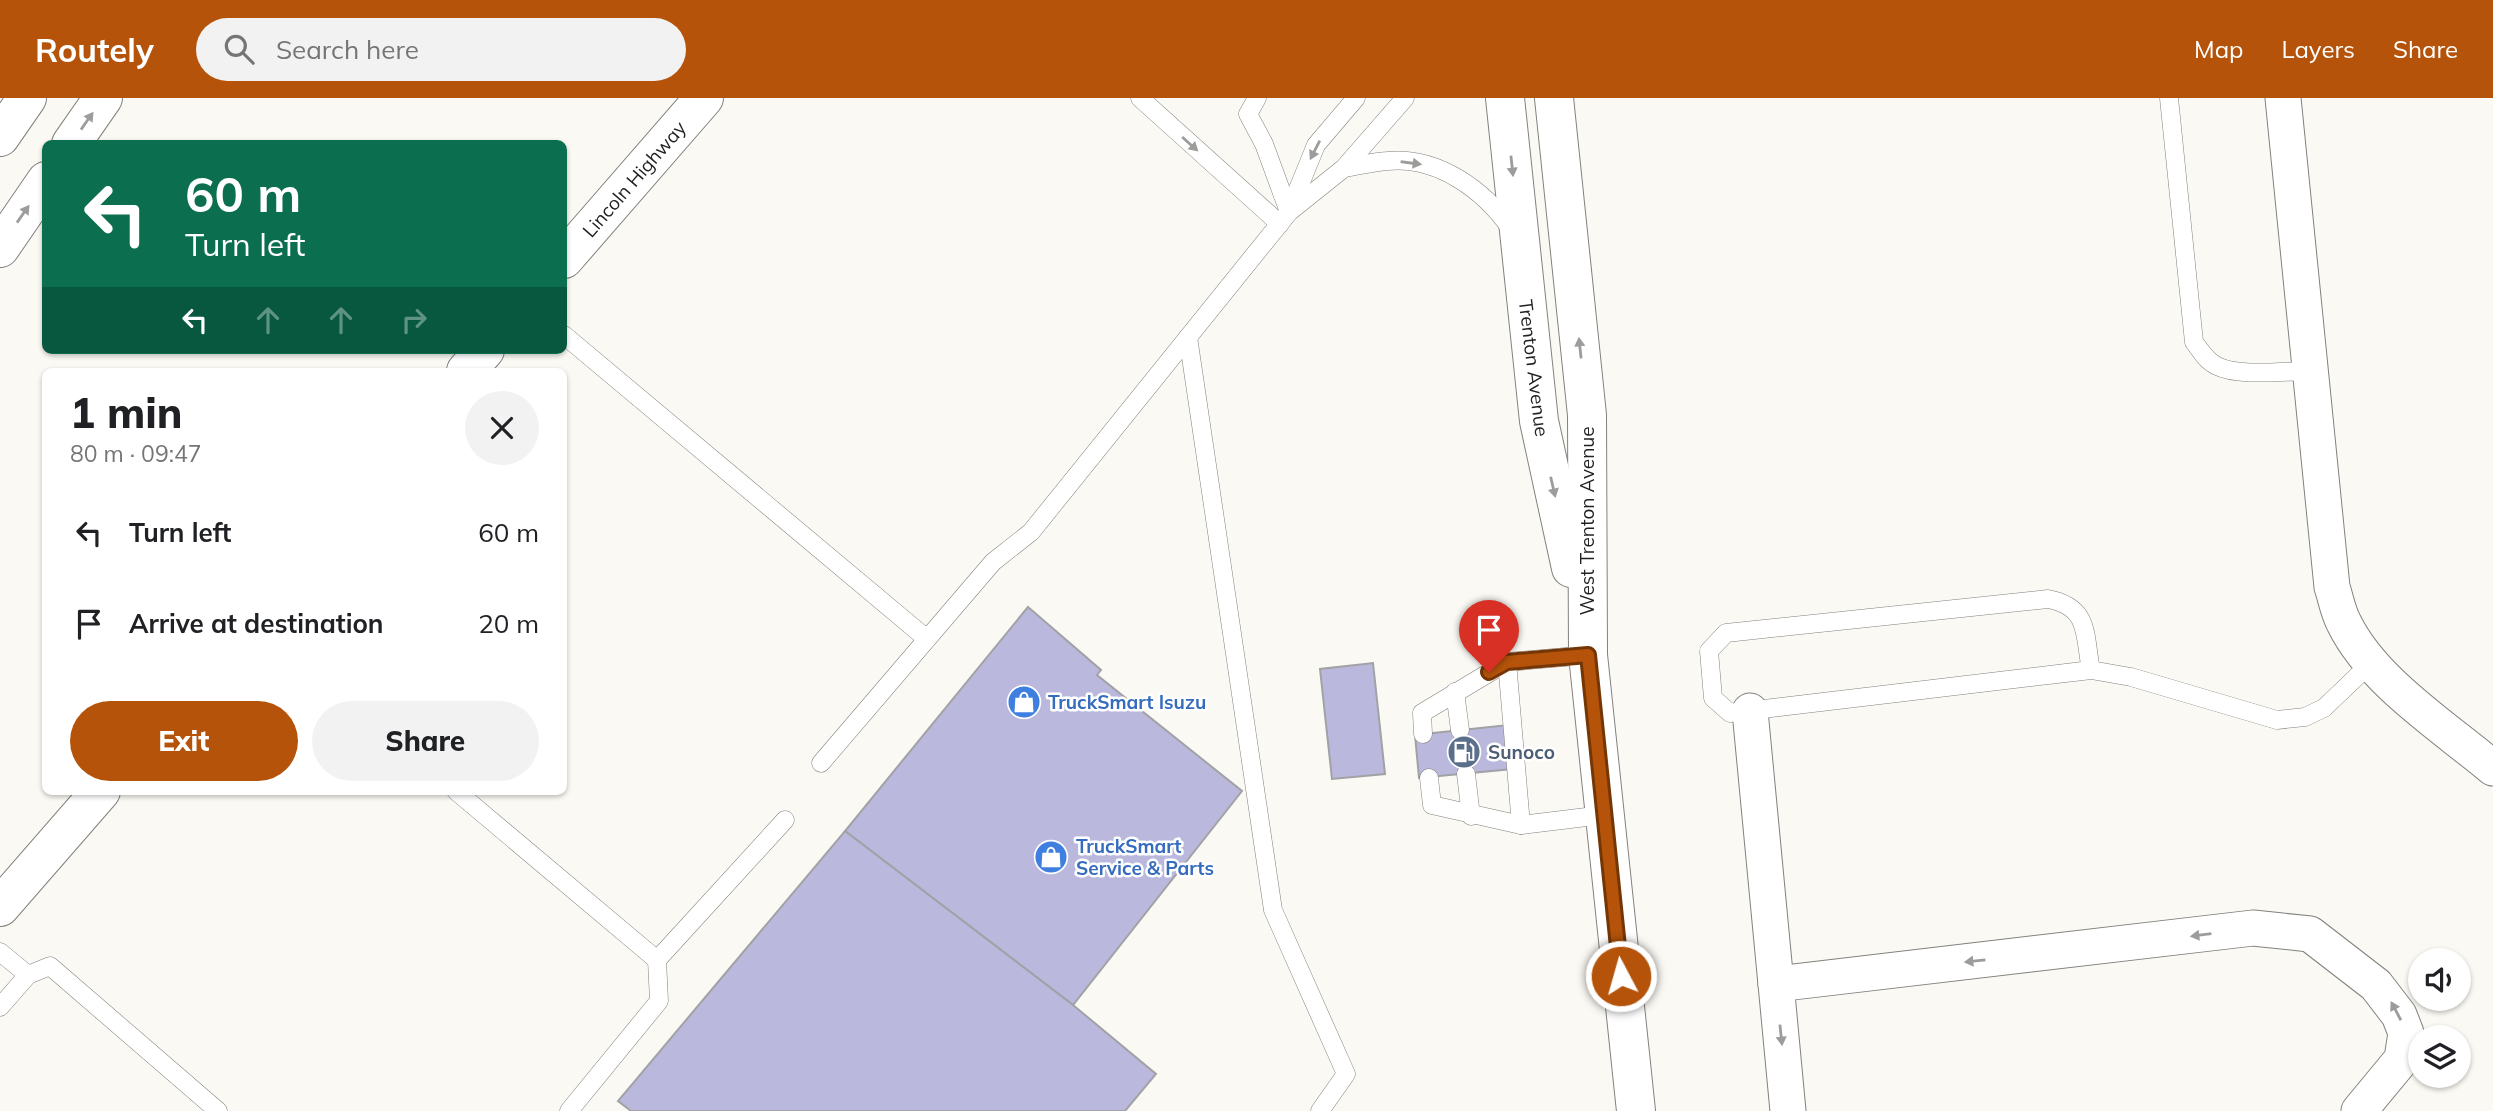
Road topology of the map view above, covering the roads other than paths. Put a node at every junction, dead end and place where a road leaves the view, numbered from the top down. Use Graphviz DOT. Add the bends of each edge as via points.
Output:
graph roads {
  1 [pos="27,98"];
  2 [pos="103,98"];
  3 [pos="704,98"];
  4 [pos="1140,98"];
  5 [pos="1257,98"];
  6 [pos="1405,98"];
  7 [pos="1505,98"];
  8 [pos="1554,98"];
  9 [pos="2169,98"];
  10 [pos="2283,98"];
  11 [pos="1352,102"];
  12 [pos="0,137"];
  13 [pos="75,140"];
  14 [pos="1344,169"];
  15 [pos="42,187"];
  16 [pos="1284,218"];
  17 [pos="1519,241"];
  18 [pos="0,247"];
  19 [pos="567,257"];
  20 [pos="1188,337"];
  21 [pos="567,338"];
  22 [pos="481,354"];
  23 [pos="469,368"];
  24 [pos="2310,371"];
  25 [pos="927,639"];
  26 [pos="1587,645"];
  27 [pos="1507,662"];
  28 [pos="2371,663"];
  29 [pos="2091,670"];
  30 [pos="1455,692"];
  31 [pos="1750,711"];
  32 [pos="1460,730"];
  33 [pos="1423,734"];
  34 [pos="821,763"];
  35 [pos="2493,768"];
  36 [pos="1466,774"];
  37 [pos="1429,778"];
  38 [pos="98,795"];
  39 [pos="461,795"];
  40 [pos="1603,815"];
  41 [pos="1471,816"];
  42 [pos="785,820"];
  43 [pos="1521,825"];
  44 [pos="0,907"];
  45 [pos="0,952"];
  46 [pos="657,960"];
  47 [pos="28,975"];
  48 [pos="1776,984"];
  49 [pos="0,1007"];
  50 [pos="218,1111"];
  51 [pos="569,1111"];
  52 [pos="1320,1111"];
  53 [pos="1636,1111"];
  54 [pos="1788,1111"];
  55 [pos="2359,1111"];
  1 -- 12 [label="main road"];
  13 -- 2 [label="main road, one-way"];
  3 -- 19 [label="main road, Lincoln Highway"];
  4 -- 16 [label="lane, one-way"];
  5 -- 16 [label="lane" via="1248,114 1264,144"];
  6 -- 14 [label="lane"];
  7 -- 17 [label="main road, Trenton Avenue, one-way"];
  26 -- 8 [label="main road, West Trenton Avenue, one-way" via="1587,415"];
  9 -- 24 [label="lane" via="2194,342 2217,367 2241,372"];
  10 -- 24 [label="street"];
  11 -- 16 [label="lane, one-way" via="1316,145"];
  14 -- 16 [label="lane"];
  14 -- 17 [label="lane, one-way" via="1389,160 1441,170 1489,201"];
  18 -- 15 [label="main road, one-way"];
  16 -- 20 [label="lane"];
  17 -- 26 [label="main road, Trenton Avenue, one-way" via="1539,421"];
  20 -- 25 [label="lane" via="1031,532 993,562"];
  20 -- 52 [label="lane" via="1273,909 1346,1074"];
  21 -- 25 [label="lane"];
  22 -- 23 [label="main road"];
  24 -- 28 [label="street" via="2332,587 2344,623"];
  25 -- 34 [label="lane"];
  26 -- 27 [label="lane"];
  26 -- 40 [label="main road, West Trenton Avenue"];
  27 -- 30 [label="lane"];
  27 -- 43 [label="lane"];
  28 -- 29 [label="lane" via="2324,708 2305,717 2277,720 2131,677"];
  28 -- 35 [label="street"];
  29 -- 31 [label="lane"];
  29 -- 31 [label="lane" via="2080,614 2068,603 2048,599 1726,632 1709,651 1713,698 1730,713"];
  30 -- 32 [label="lane"];
  30 -- 33 [label="lane" via="1422,713"];
  31 -- 48 [label="street"];
  36 -- 41 [label="lane"];
  37 -- 41 [label="lane" via="1432,806"];
  38 -- 44 [label="main road"];
  39 -- 46 [label="lane"];
  40 -- 43 [label="lane"];
  40 -- 53 [label="main road, West Trenton Avenue"];
  41 -- 43 [label="lane"];
  42 -- 46 [label="lane"];
  45 -- 47 [label="lane"];
  46 -- 51 [label="lane" via="659,1001"];
  47 -- 49 [label="lane"];
  47 -- 50 [label="lane" via="50,966"];
  48 -- 54 [label="street, one-way"];
  55 -- 48 [label="street, one-way" via="2402,1059 2406,1032 2390,1000 2376,985 2310,933 2253,928"];
}
